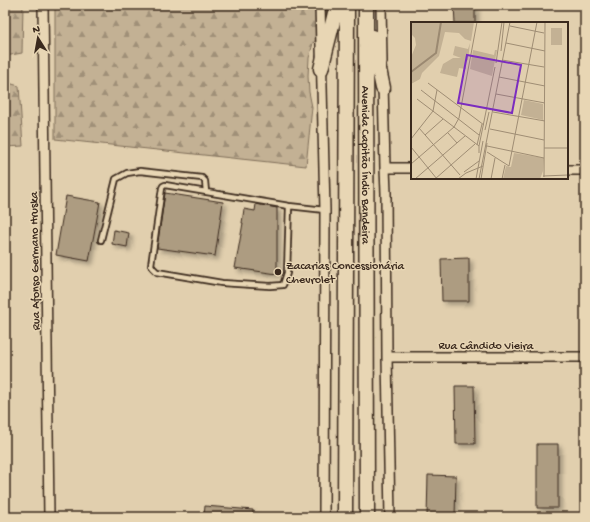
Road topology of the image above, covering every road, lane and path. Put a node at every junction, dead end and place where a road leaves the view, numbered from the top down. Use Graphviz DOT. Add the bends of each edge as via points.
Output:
graph roads {
  1 [pos="43,5"];
  2 [pos="320,5"];
  3 [pos="337,5"];
  4 [pos="347,5"];
  5 [pos="381,5"];
  6 [pos="366,8"];
  7 [pos="321,69"];
  8 [pos="383,88"];
  9 [pos="385,168"];
  10 [pos="411,168"];
  11 [pos="568,170"];
  12 [pos="585,170"];
  13 [pos="206,192"];
  14 [pos="289,206"];
  15 [pos="325,210"];
  16 [pos="101,240"];
  17 [pos="387,357"];
  18 [pos="585,357"];
  19 [pos="49,517"];
  20 [pos="324,517"];
  21 [pos="345,517"];
  22 [pos="367,517"];
  23 [pos="390,517"];
  1 -- 19 [label="street, Rua Afonso Germano Hruska"];
  2 -- 7 [label="street"];
  3 -- 7 [label="main road"];
  4 -- 21 [label="main road, Avenida Capitão Índio Bandeira"];
  5 -- 8 [label="street"];
  6 -- 8 [label="main road"];
  6 -- 22 [label="main road, Avenida Capitão Índio Bandeira"];
  7 -- 15 [label="street"];
  8 -- 9 [label="street"];
  9 -- 10 [label="street"];
  9 -- 17 [label="street"];
  11 -- 12 [label="street"];
  13 -- 14 [label="lane"];
  13 -- 14 [label="lane" via="163,186 151,265 157,272 222,283 283,285 287,273"];
  13 -- 16 [label="lane" via="205,181 202,178 140,171 128,173 116,179"];
  14 -- 15 [label="lane"];
  15 -- 20 [label="street"];
  17 -- 18 [label="street, Rua Cândido Vieira"];
  17 -- 23 [label="street"];
}
